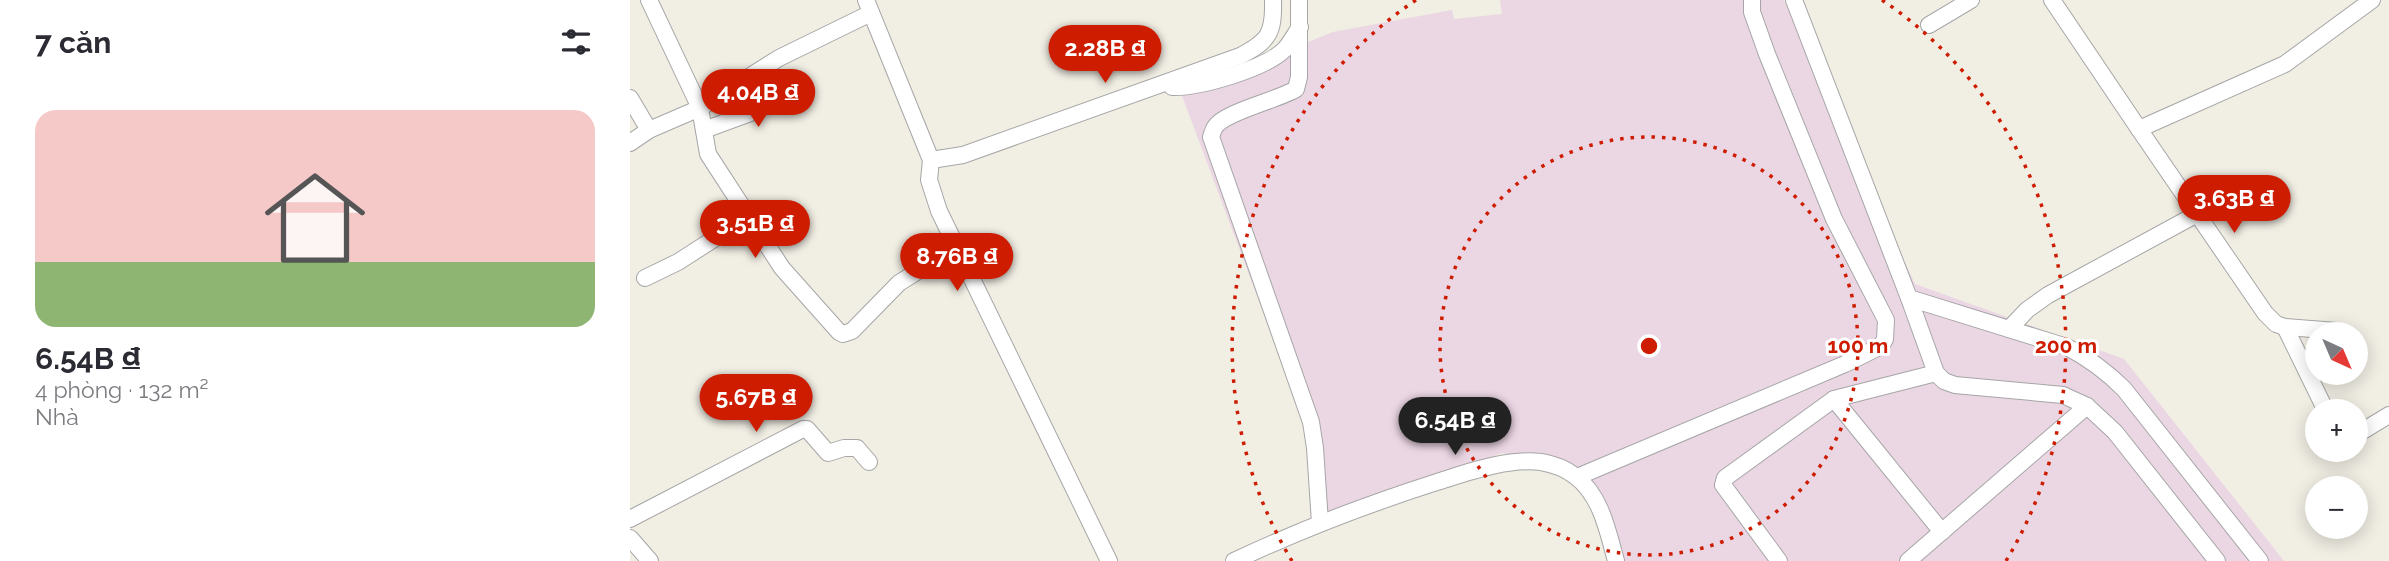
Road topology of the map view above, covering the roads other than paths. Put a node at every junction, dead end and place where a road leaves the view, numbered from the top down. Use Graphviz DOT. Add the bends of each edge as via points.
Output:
graph roads {
  1 [pos="649,0"];
  2 [pos="1273,0"];
  3 [pos="1299,0"];
  4 [pos="1752,0"];
  5 [pos="1794,0"];
  6 [pos="1971,0"];
  7 [pos="2052,0"];
  8 [pos="2372,0"];
  9 [pos="868,6"];
  10 [pos="1930,25"];
  11 [pos="1300,27"];
  12 [pos="1158,86"];
  13 [pos="794,90"];
  14 [pos="630,98"];
  15 [pos="700,108"];
  16 [pos="2139,129"];
  17 [pos="649,130"];
  18 [pos="704,130"];
  19 [pos="630,144"];
  20 [pos="931,160"];
  21 [pos="2197,214"];
  22 [pos="748,217"];
  23 [pos="956,247"];
  24 [pos="645,278"];
  25 [pos="1909,298"];
  26 [pos="2285,327"];
  27 [pos="2009,329"];
  28 [pos="2305,329"];
  29 [pos="1936,373"];
  30 [pos="1834,399"];
  31 [pos="2320,399"];
  32 [pos="2087,406"];
  33 [pos="2389,415"];
  34 [pos="2368,428"];
  35 [pos="869,461"];
  36 [pos="1577,477"];
  37 [pos="630,519"];
  38 [pos="1320,523"];
  39 [pos="1942,532"];
  40 [pos="630,538"];
  41 [pos="650,561"];
  42 [pos="1110,561"];
  43 [pos="1234,561"];
  44 [pos="1616,561"];
  45 [pos="1779,561"];
  46 [pos="1908,561"];
  47 [pos="2217,561"];
  48 [pos="2260,561"];
  1 -- 15 [label="street"];
  2 -- 12 [label="street" via="1274,22 1258,46"];
  3 -- 11 [label="street"];
  4 -- 36 [label="street" via="1767,54 1834,219 1886,320 1885,339 1881,346 1845,364"];
  5 -- 25 [label="street"];
  6 -- 10 [label="street"];
  7 -- 16 [label="street"];
  8 -- 16 [label="street" via="2285,64"];
  9 -- 15 [label="street"];
  9 -- 20 [label="street"];
  11 -- 12 [label="street" via="1285,49 1264,62 1211,82"];
  11 -- 38 [label="street" via="1296,89 1225,118 1211,137 1311,422"];
  12 -- 20 [label="street" via="963,155"];
  13 -- 18 [label="street"];
  14 -- 17 [label="street"];
  15 -- 17 [label="street"];
  15 -- 18 [label="street"];
  16 -- 21 [label="street"];
  17 -- 19 [label="street"];
  18 -- 22 [label="street" via="708,154"];
  20 -- 23 [label="street" via="929,180"];
  21 -- 26 [label="street" via="2265,313"];
  21 -- 27 [label="street" via="2048,295"];
  22 -- 23 [label="street" via="782,268 843,334 852,331 900,283"];
  22 -- 24 [label="street"];
  23 -- 42 [label="street"];
  25 -- 27 [label="street"];
  25 -- 29 [label="street"];
  26 -- 28 [label="street"];
  26 -- 31 [label="street"];
  27 -- 48 [label="street" via="2067,347 2107,372"];
  29 -- 30 [label="street"];
  29 -- 32 [label="street" via="1955,385 2063,395"];
  30 -- 39 [label="street"];
  30 -- 45 [label="street" via="1725,478 1723,485"];
  32 -- 39 [label="street"];
  32 -- 47 [label="street" via="2115,432"];
  33 -- 34 [label="street"];
  35 -- 37 [label="street" via="857,448 828,453 803,429"];
  36 -- 38 [label="street" via="1541,463 1514,463 1475,470"];
  36 -- 44 [label="street" via="1602,513"];
  38 -- 43 [label="street"];
  39 -- 46 [label="street"];
  40 -- 41 [label="street"];
}
